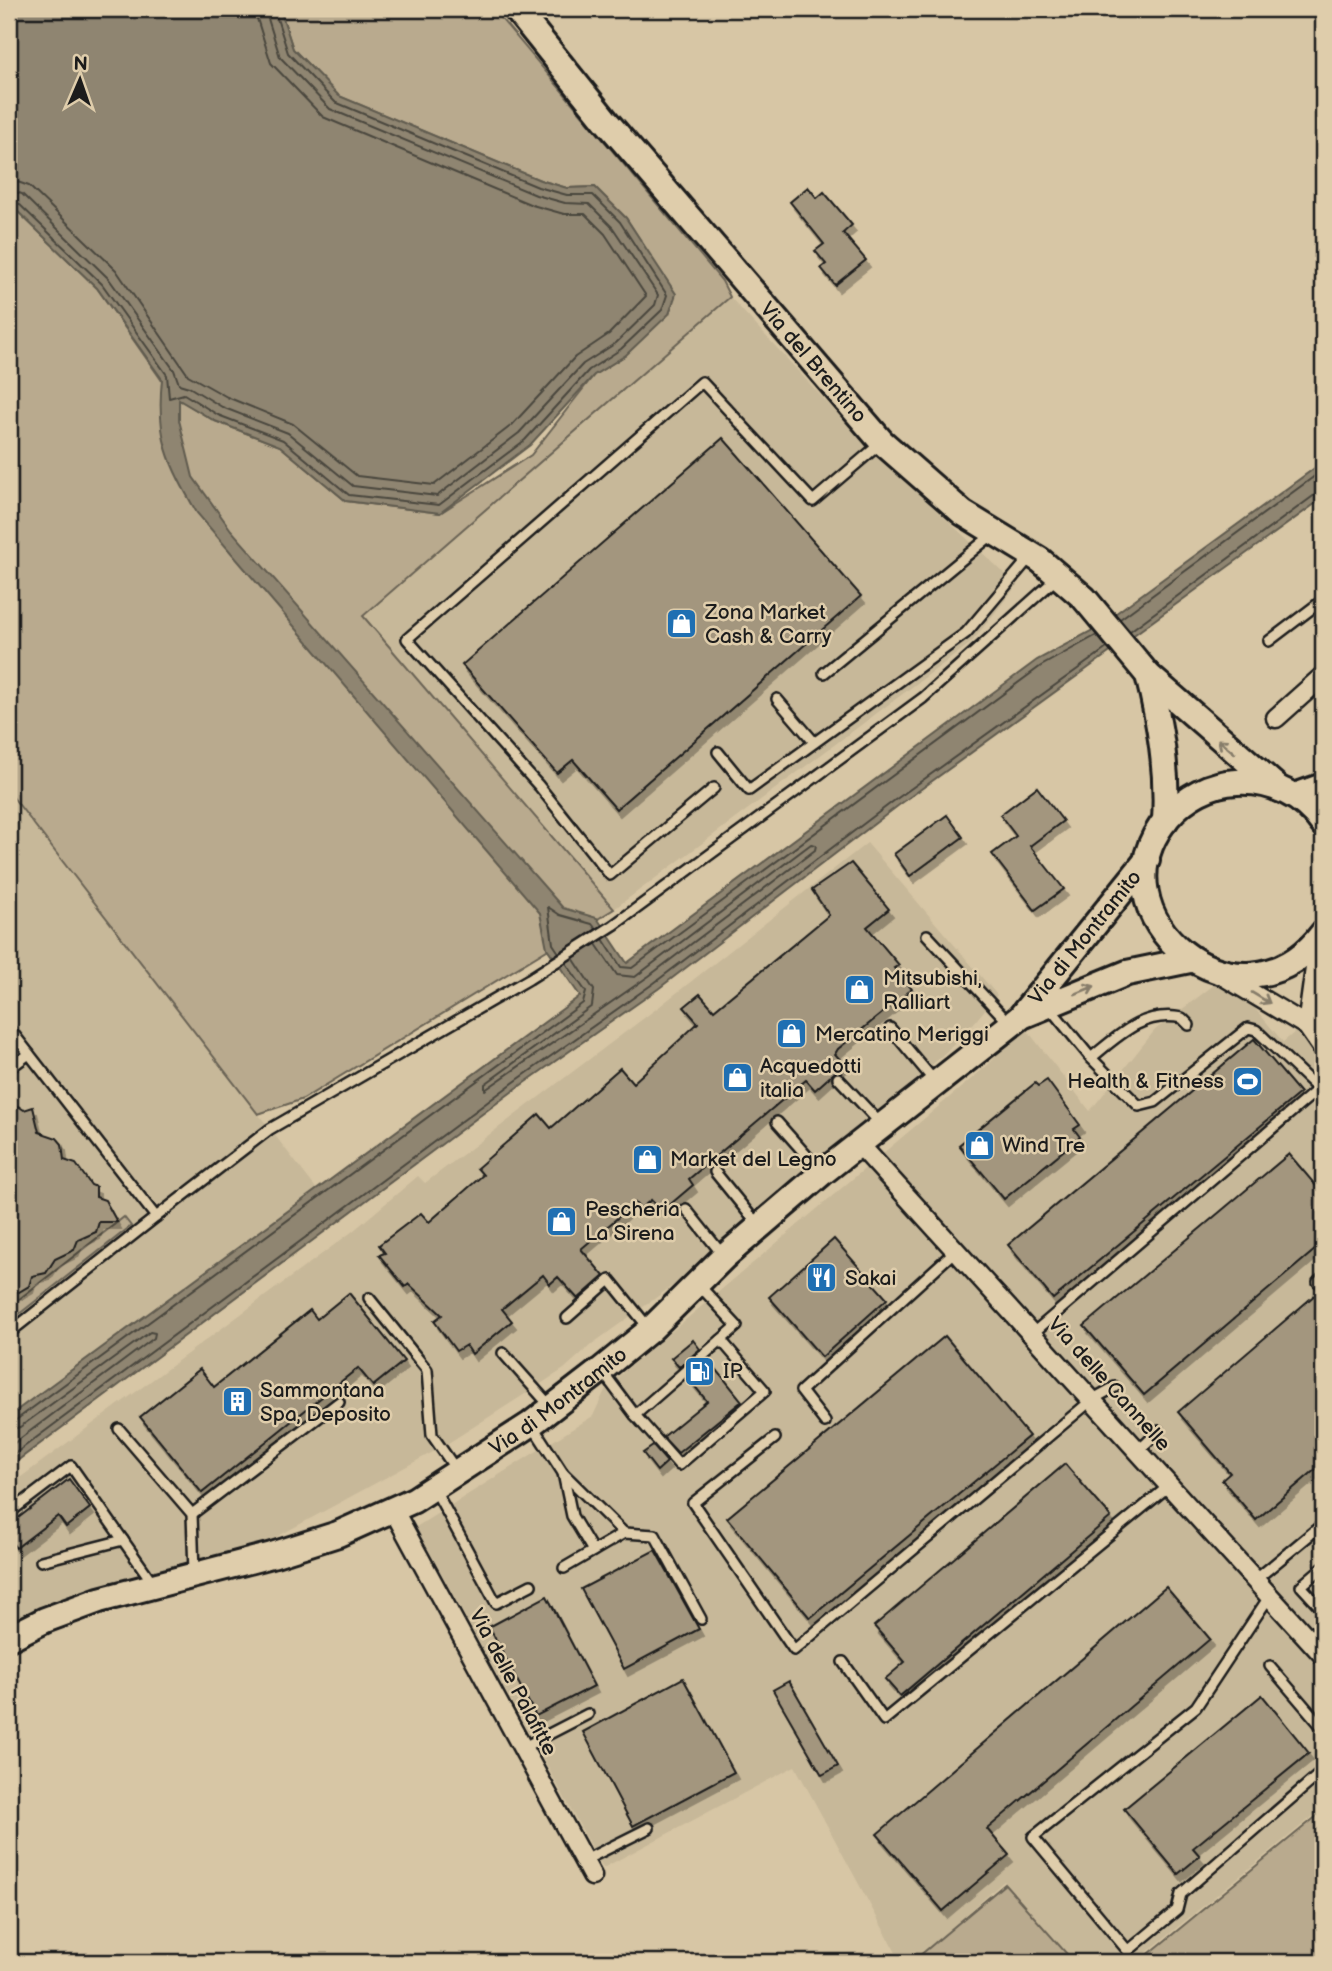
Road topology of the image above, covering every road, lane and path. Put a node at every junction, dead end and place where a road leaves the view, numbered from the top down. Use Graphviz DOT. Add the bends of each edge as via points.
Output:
graph roads {
  1 [pos="516,9"];
  2 [pos="882,442"];
  3 [pos="995,532"];
  4 [pos="1031,555"];
  5 [pos="1058,577"];
  6 [pos="1323,600"];
  7 [pos="1269,641"];
  8 [pos="1143,668"];
  9 [pos="824,673"];
  10 [pos="1323,676"];
  11 [pos="778,699"];
  12 [pos="1276,718"];
  13 [pos="814,742"];
  14 [pos="718,752"];
  15 [pos="1323,786"];
  16 [pos="714,788"];
  17 [pos="1287,792"];
  18 [pos="1165,821"];
  19 [pos="1323,824"];
  20 [pos="1147,860"];
  21 [pos="927,935"];
  22 [pos="1321,936"];
  23 [pos="1190,960"];
  24 [pos="1214,971"];
  25 [pos="1048,1005"];
  26 [pos="1323,1006"];
  27 [pos="1016,1020"];
  28 [pos="1189,1026"];
  29 [pos="1307,1026"];
  30 [pos="9,1028"];
  31 [pos="890,1028"];
  32 [pos="1323,1049"];
  33 [pos="29,1054"];
  34 [pos="1091,1058"];
  35 [pos="9,1069"];
  36 [pos="838,1078"];
  37 [pos="936,1083"];
  38 [pos="1321,1087"];
  39 [pos="776,1122"];
  40 [pos="882,1126"];
  41 [pos="859,1144"];
  42 [pos="715,1172"];
  43 [pos="822,1173"];
  44 [pos="687,1209"];
  45 [pos="156,1217"];
  46 [pos="759,1226"];
  47 [pos="955,1251"];
  48 [pos="724,1256"];
  49 [pos="698,1284"];
  50 [pos="369,1298"];
  51 [pos="567,1318"];
  52 [pos="650,1330"];
  53 [pos="9,1333"];
  54 [pos="1033,1333"];
  55 [pos="721,1340"];
  56 [pos="503,1353"];
  57 [pos="601,1370"];
  58 [pos="1115,1387"];
  59 [pos="1093,1399"];
  60 [pos="340,1402"];
  61 [pos="552,1408"];
  62 [pos="635,1415"];
  63 [pos="825,1422"];
  64 [pos="531,1424"];
  65 [pos="119,1429"];
  66 [pos="1159,1431"];
  67 [pos="775,1438"];
  68 [pos="1138,1451"];
  69 [pos="458,1473"];
  70 [pos="563,1473"];
  71 [pos="1170,1485"];
  72 [pos="434,1488"];
  73 [pos="394,1511"];
  74 [pos="9,1513"];
  75 [pos="192,1514"];
  76 [pos="1323,1524"];
  77 [pos="624,1533"];
  78 [pos="123,1540"];
  79 [pos="593,1551"];
  80 [pos="41,1561"];
  81 [pos="1323,1567"];
  82 [pos="564,1568"];
  83 [pos="194,1574"];
  84 [pos="1254,1581"];
  85 [pos="154,1585"];
  86 [pos="531,1585"];
  87 [pos="1269,1597"];
  88 [pos="1323,1610"];
  89 [pos="701,1619"];
  90 [pos="9,1638"];
  91 [pos="1323,1655"];
  92 [pos="842,1662"];
  93 [pos="1270,1666"];
  94 [pos="588,1714"];
  95 [pos="1323,1728"];
  96 [pos="522,1748"];
  97 [pos="1323,1771"];
  98 [pos="649,1828"];
  99 [pos="587,1868"];
  1 -- 2 [label="main road, Via del Brentino" via="606,121"];
  2 -- 3 [label="main road, Via del Brentino" via="963,513"];
  2 -- 16 [label="lane" via="813,501 702,383 407,639 610,875"];
  3 -- 4 [label="main road, Via del Brentino"];
  3 -- 9 [label="lane"];
  4 -- 5 [label="main road, Via del Brentino"];
  4 -- 13 [label="lane" via="966,633"];
  5 -- 8 [label="main road, Via del Brentino" via="1084,598"];
  5 -- 45 [label="lane" via="923,698 614,925 270,1129"];
  6 -- 7 [label="lane"];
  17 -- 8 [label="main road, Via del Brentino, one-way"];
  8 -- 18 [label="main road, Via del Brentino" via="1163,747"];
  10 -- 12 [label="street"];
  11 -- 13 [label="lane"];
  13 -- 14 [label="lane" via="748,790"];
  15 -- 17 [label="main road"];
  17 -- 18 [label="main road, Via di Montramito" via="1248,781 1217,785 1188,798"];
  17 -- 19 [label="main road"];
  18 -- 20 [label="main road, Via di Montramito"];
  20 -- 23 [label="main road, Via di Montramito" via="1147,893 1157,924"];
  20 -- 27 [label="main road, Via di Montramito"];
  21 -- 27 [label="lane"];
  22 -- 24 [label="main road, Via di Montramito" via="1300,957 1265,973"];
  22 -- 29 [label="street"];
  23 -- 24 [label="main road, Via di Montramito"];
  25 -- 23 [label="main road, Via di Montramito, one-way" via="1144,967"];
  24 -- 29 [label="street, one-way"];
  25 -- 27 [label="main road, Via di Montramito"];
  25 -- 34 [label="lane"];
  26 -- 29 [label="lane"];
  27 -- 37 [label="main road, Via di Montramito"];
  28 -- 34 [label="lane" via="1182,1018 1154,1017 1124,1031"];
  29 -- 32 [label="street"];
  30 -- 33 [label="lane"];
  31 -- 37 [label="lane"];
  33 -- 35 [label="lane"];
  33 -- 45 [label="lane"];
  34 -- 38 [label="lane" via="1144,1107 1241,1031 1252,1028"];
  36 -- 40 [label="lane"];
  37 -- 40 [label="main road, Via di Montramito"];
  38 -- 54 [label="lane"];
  39 -- 43 [label="lane"];
  40 -- 41 [label="main road, Via di Montramito"];
  41 -- 43 [label="main road, Via di Montramito"];
  41 -- 47 [label="street, Via delle Cannelle"];
  42 -- 46 [label="lane"];
  43 -- 46 [label="main road, Via di Montramito"];
  44 -- 48 [label="lane"];
  45 -- 53 [label="lane"];
  46 -- 48 [label="main road, Via di Montramito"];
  47 -- 54 [label="street, Via delle Cannelle"];
  47 -- 63 [label="lane" via="801,1391"];
  48 -- 49 [label="main road, Via di Montramito"];
  49 -- 52 [label="main road, Via di Montramito"];
  49 -- 55 [label="lane" via="737,1326"];
  50 -- 69 [label="lane" via="427,1370 432,1435"];
  51 -- 52 [label="lane" via="610,1280"];
  52 -- 57 [label="main road, Via di Montramito"];
  54 -- 59 [label="street, Via delle Cannelle"];
  55 -- 62 [label="lane"];
  55 -- 62 [label="lane" via="765,1391 679,1465"];
  56 -- 61 [label="lane"];
  57 -- 61 [label="main road, Via di Montramito"];
  57 -- 62 [label="lane"];
  58 -- 59 [label="lane"];
  59 -- 67 [label="lane" via="794,1650 693,1503"];
  59 -- 68 [label="street, Via delle Cannelle"];
  60 -- 75 [label="lane"];
  61 -- 64 [label="main road, Via di Montramito"];
  64 -- 69 [label="main road, Via di Montramito"];
  64 -- 70 [label="lane"];
  65 -- 75 [label="lane"];
  66 -- 68 [label="lane"];
  68 -- 71 [label="street, Via delle Cannelle"];
  69 -- 72 [label="main road, Via di Montramito"];
  70 -- 77 [label="lane"];
  70 -- 79 [label="lane" via="572,1516"];
  71 -- 84 [label="street, Via delle Cannelle"];
  71 -- 92 [label="lane" via="884,1720"];
  72 -- 73 [label="main road, Via di Montramito"];
  72 -- 86 [label="lane" via="496,1603"];
  73 -- 83 [label="main road, Via di Montramito" via="272,1555"];
  73 -- 96 [label="street, Via delle Palafitte"];
  74 -- 78 [label="lane" via="71,1466"];
  75 -- 83 [label="lane"];
  76 -- 84 [label="lane"];
  77 -- 79 [label="lane"];
  77 -- 89 [label="lane" via="655,1535"];
  78 -- 80 [label="lane"];
  78 -- 85 [label="lane"];
  79 -- 82 [label="lane"];
  81 -- 88 [label="lane" via="1301,1586"];
  83 -- 85 [label="main road, Via di Montramito"];
  84 -- 87 [label="street, Via delle Cannelle"];
  85 -- 90 [label="main road, Via di Montramito" via="69,1610"];
  87 -- 91 [label="street, Via delle Cannelle"];
  87 -- 97 [label="lane" via="1196,1707 1033,1837 1128,1951 1177,1910 1181,1894"];
  93 -- 95 [label="lane"];
  94 -- 96 [label="lane"];
  96 -- 99 [label="street, Via delle Palafitte"];
  98 -- 99 [label="lane"];
}
